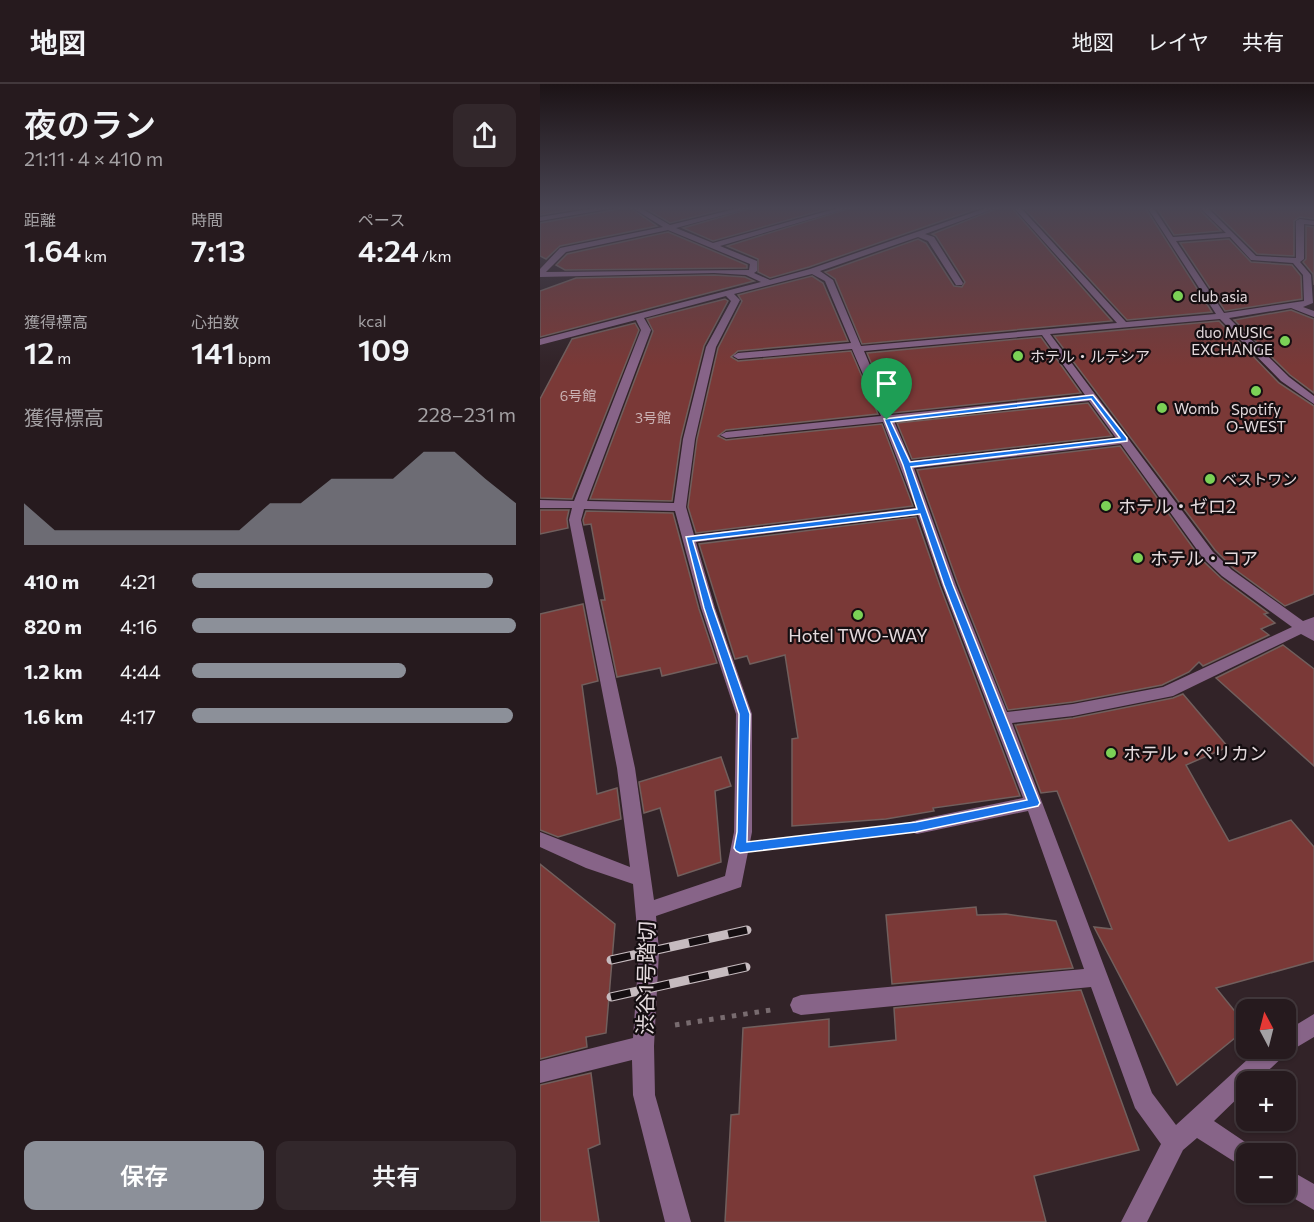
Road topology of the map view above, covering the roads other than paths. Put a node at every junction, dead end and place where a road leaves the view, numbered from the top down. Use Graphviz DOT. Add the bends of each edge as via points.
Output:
graph roads {
  1 [pos="554,260"];
  2 [pos="747,260"];
  3 [pos="844,260"];
  4 [pos="944,260"];
  5 [pos="1065,260"];
  6 [pos="1186,260"];
  7 [pos="1283,260"];
  8 [pos="1296,261"];
  9 [pos="813,271"];
  10 [pos="1310,271"];
  11 [pos="747,273"];
  12 [pos="540,275"];
  13 [pos="770,283"];
  14 [pos="958,283"];
  15 [pos="729,294"];
  16 [pos="1293,306"];
  17 [pos="1314,314"];
  18 [pos="1222,316"];
  19 [pos="639,317"];
  20 [pos="1124,324"];
  21 [pos="1044,332"];
  22 [pos="540,342"];
  23 [pos="856,348"];
  24 [pos="738,356"];
  25 [pos="1093,397"];
  26 [pos="1314,401"];
  27 [pos="887,420"];
  28 [pos="726,435"];
  29 [pos="1125,440"];
  30 [pos="907,465"];
  31 [pos="540,504"];
  32 [pos="579,505"];
  33 [pos="680,507"];
  34 [pos="922,511"];
  35 [pos="689,539"];
  36 [pos="1310,628"];
  37 [pos="1002,718"];
  38 [pos="1034,803"];
  39 [pos="916,827"];
  40 [pos="540,839"];
  41 [pos="640,878"];
  42 [pos="646,911"];
  43 [pos="1097,977"];
  44 [pos="801,1005"];
  45 [pos="1314,1024"];
  46 [pos="1296,1036"];
  47 [pos="644,1038"];
  48 [pos="1266,1059"];
  49 [pos="540,1072"];
  50 [pos="1195,1123"];
  51 [pos="1175,1142"];
  52 [pos="1236,1150"];
  53 [pos="1296,1186"];
  54 [pos="1314,1198"];
  55 [pos="678,1222"];
  56 [pos="1134,1222"];
  1 -- 12 [label="street"];
  2 -- 11 [label="street" via="754,263 753,271"];
  3 -- 9 [label="street"];
  4 -- 14 [label="street"];
  5 -- 20 [label="street"];
  6 -- 18 [label="street"];
  7 -- 8 [label="street"];
  8 -- 10 [label="street"];
  9 -- 13 [label="street"];
  9 -- 23 [label="street" via="829,280"];
  10 -- 16 [label="street" via="1309,303"];
  11 -- 12 [label="street" via="669,270"];
  11 -- 13 [label="street"];
  13 -- 15 [label="street"];
  15 -- 19 [label="street"];
  15 -- 33 [label="street" via="736,300 711,347 689,439"];
  16 -- 17 [label="street"];
  16 -- 18 [label="street"];
  18 -- 20 [label="street"];
  18 -- 26 [label="street" via="1285,379"];
  19 -- 22 [label="street"];
  19 -- 32 [label="street, 渋谷1号踏切" via="646,330"];
  20 -- 21 [label="street"];
  21 -- 23 [label="street"];
  21 -- 25 [label="street"];
  23 -- 24 [label="street"];
  23 -- 27 [label="street"];
  25 -- 27 [label="street"];
  25 -- 29 [label="street"];
  27 -- 28 [label="street"];
  27 -- 30 [label="street"];
  29 -- 30 [label="street"];
  29 -- 36 [label="street" via="1208,555 1227,573"];
  30 -- 34 [label="street"];
  31 -- 32 [label="street"];
  32 -- 33 [label="street"];
  32 -- 41 [label="street, 渋谷1号踏切" via="575,520 626,768"];
  33 -- 35 [label="street"];
  34 -- 35 [label="street"];
  34 -- 37 [label="street"];
  35 -- 42 [label="street" via="744,714 743,832 734,881"];
  36 -- 37 [label="street" via="1167,692 1073,710"];
  37 -- 38 [label="street"];
  38 -- 39 [label="street"];
  38 -- 43 [label="street"];
  40 -- 41 [label="street"];
  41 -- 42 [label="street, 渋谷1号踏切"];
  42 -- 47 [label="street, 渋谷1号踏切" via="649,951"];
  43 -- 44 [label="street"];
  43 -- 51 [label="street" via="1143,1100"];
  45 -- 46 [label="street"];
  47 -- 49 [label="street"];
  47 -- 55 [label="street, 渋谷1号踏切" via="644,1095"];
  48 -- 50 [label="street"];
  50 -- 51 [label="street"];
  50 -- 52 [label="street"];
  51 -- 56 [label="street"];
  53 -- 54 [label="street"];
}
